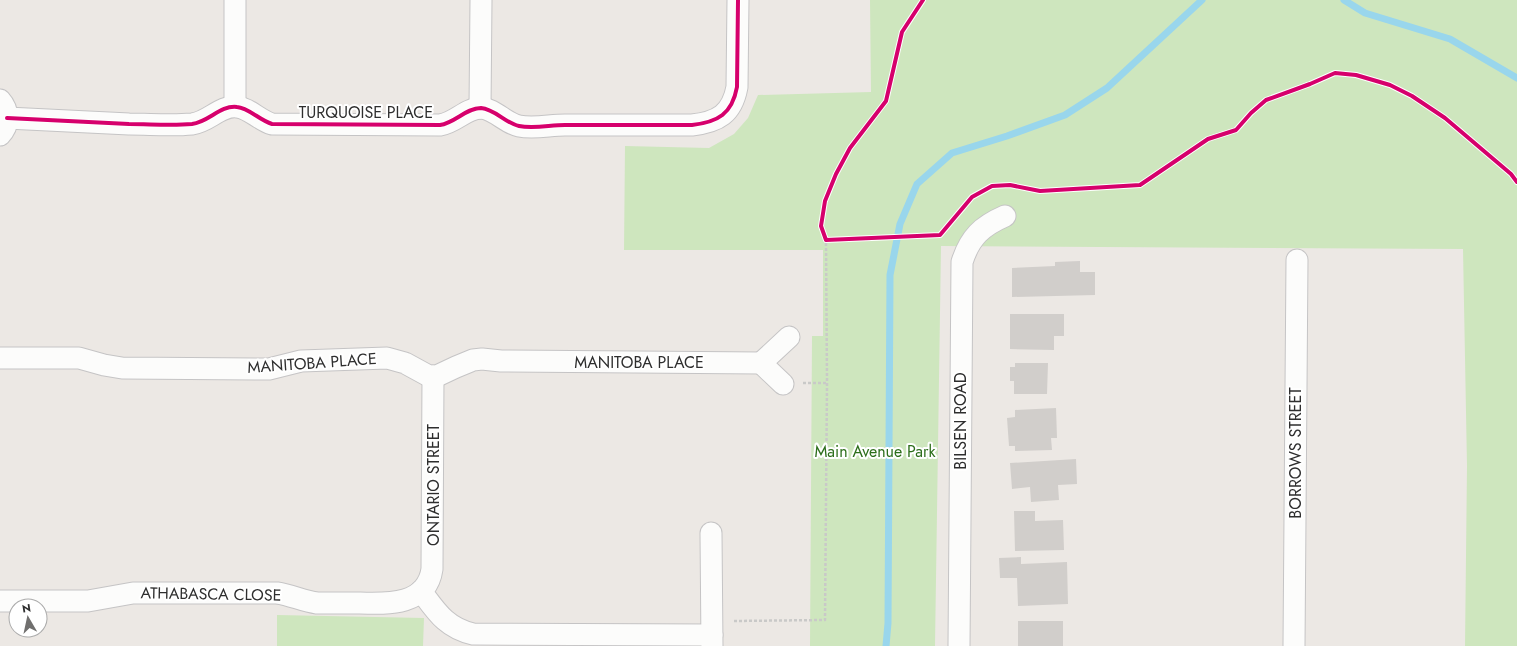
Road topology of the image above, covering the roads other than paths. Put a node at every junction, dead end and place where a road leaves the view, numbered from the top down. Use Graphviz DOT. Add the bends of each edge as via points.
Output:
graph roads {
  1 [pos="235,0"];
  2 [pos="481,0"];
  3 [pos="738,0"];
  4 [pos="235,106"];
  5 [pos="480,108"];
  6 [pos="2,118"];
  7 [pos="1005,216"];
  8 [pos="1296,260"];
  9 [pos="789,337"];
  10 [pos="0,358"];
  11 [pos="761,362"];
  12 [pos="433,376"];
  13 [pos="783,384"];
  14 [pos="711,533"];
  15 [pos="421,591"];
  16 [pos="0,600"];
  17 [pos="712,641"];
  18 [pos="959,646"];
  19 [pos="1294,646"];
  1 -- 4 [label="street"];
  2 -- 5 [label="street"];
  3 -- 5 [label="street" via="737,87 735,97 726,113 718,119 706,124 692,125 528,127 511,123 492,111"];
  4 -- 5 [label="street, TURQUOISE PLACE" via="272,124 433,125 451,122 465,113"];
  4 -- 6 [label="street" via="194,124"];
  7 -- 18 [label="street, BILSEN ROAD" via="981,229 966,251 962,262"];
  8 -- 19 [label="street, BORROWS STREET"];
  9 -- 11 [label="street"];
  10 -- 12 [label="street, MANITOBA PLACE" via="79,358 122,368 261,369 300,361 387,358"];
  11 -- 12 [label="street, MANITOBA PLACE" via="482,359"];
  11 -- 13 [label="street"];
  12 -- 15 [label="street, ONTARIO STREET" via="432,568 431,577"];
  14 -- 17 [label="street"];
  15 -- 16 [label="street, ATHABASCA CLOSE" via="405,600 388,604 317,603 277,593 133,593 88,601"];
  15 -- 17 [label="street" via="434,609 461,632"];
}
